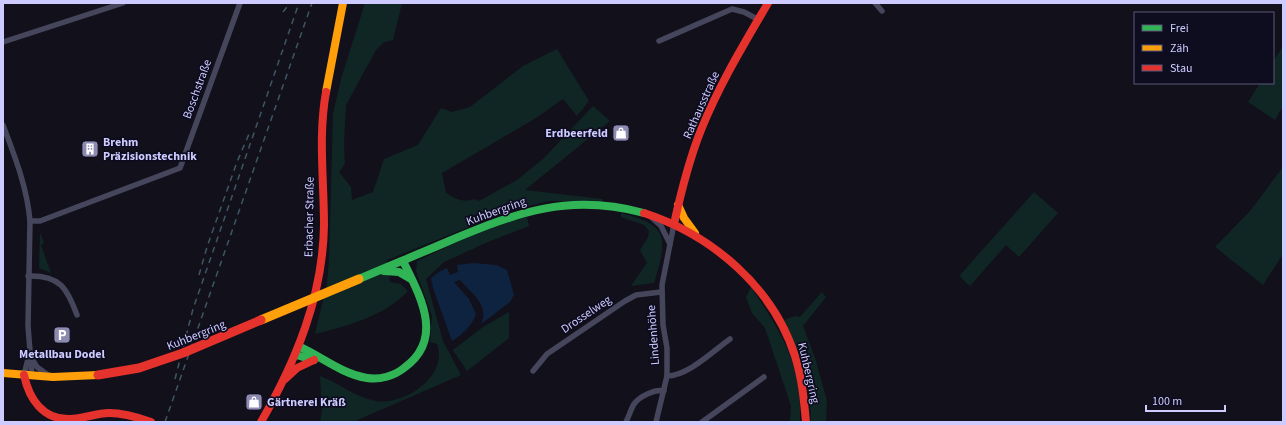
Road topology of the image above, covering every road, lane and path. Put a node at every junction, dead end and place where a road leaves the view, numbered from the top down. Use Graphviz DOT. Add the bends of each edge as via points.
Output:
graph roads {
  1 [pos="123,3"];
  2 [pos="240,3"];
  3 [pos="343,3"];
  4 [pos="768,3"];
  5 [pos="875,3"];
  6 [pos="882,11"];
  7 [pos="759,20"];
  8 [pos="659,41"];
  9 [pos="3,42"];
  10 [pos="3,125"];
  11 [pos="6,139"];
  12 [pos="678,205"];
  13 [pos="646,213"];
  14 [pos="30,221"];
  15 [pos="674,224"];
  16 [pos="697,235"];
  17 [pos="670,244"];
  18 [pos="403,261"];
  19 [pos="375,272"];
  20 [pos="28,276"];
  21 [pos="412,280"];
  22 [pos="661,292"];
  23 [pos="77,315"];
  24 [pos="730,339"];
  25 [pos="298,351"];
  26 [pos="30,353"];
  27 [pos="314,360"];
  28 [pos="326,360"];
  29 [pos="533,371"];
  30 [pos="9,374"];
  31 [pos="28,375"];
  32 [pos="53,376"];
  33 [pos="667,376"];
  34 [pos="764,377"];
  35 [pos="285,378"];
  36 [pos="664,391"];
  37 [pos="29,394"];
  38 [pos="151,422"];
  39 [pos="261,422"];
  40 [pos="626,422"];
  41 [pos="656,422"];
  42 [pos="702,422"];
  43 [pos="806,422"];
  1 -- 9 [label="street"];
  2 -- 14 [label="street, Boschstraße" via="180,168 40,221"];
  3 -- 25 [label="main road, Erbacher Straße" via="323,110 322,252 313,303"];
  4 -- 7 [label="main road, Rathausstraße"];
  5 -- 6 [label="street"];
  7 -- 8 [label="street" via="732,9"];
  7 -- 12 [label="main road, Rathausstraße" via="709,112 690,161"];
  10 -- 11 [label="street"];
  11 -- 14 [label="street" via="23,179"];
  12 -- 15 [label="main road, Rathausstraße"];
  12 -- 16 [label="main road"];
  13 -- 15 [label="main road, Kuhbergring"];
  13 -- 17 [label="street" via="661,226"];
  13 -- 18 [label="main road, Kuhbergring" via="584,204 539,208 494,222"];
  14 -- 20 [label="street"];
  15 -- 16 [label="main road, Kuhbergring"];
  15 -- 17 [label="street, Lindenhöhe"];
  16 -- 43 [label="main road, Kuhbergring" via="715,247 745,274 780,321 797,363 804,392"];
  17 -- 22 [label="street, Lindenhöhe"];
  18 -- 19 [label="main road, Kuhbergring"];
  18 -- 21 [label="main road"];
  19 -- 21 [label="main road" via="395,271"];
  19 -- 32 [label="main road, Kuhbergring, bridge" via="170,358 138,368 98,375"];
  20 -- 23 [label="street" via="42,275 58,282 69,295"];
  20 -- 26 [label="street"];
  21 -- 28 [label="main road" via="426,314 427,331 422,347 413,361 394,374 367,378"];
  22 -- 29 [label="street, Drosselweg" via="636,295 625,301 547,354"];
  22 -- 33 [label="street, Lindenhöhe"];
  24 -- 33 [label="street, Lindenhöhe" via="685,372"];
  25 -- 27 [label="main road"];
  25 -- 28 [label="main road"];
  25 -- 35 [label="main road, Erbacher Straße"];
  26 -- 31 [label="street"];
  26 -- 32 [label="street" via="37,367"];
  27 -- 28 [label="main road"];
  27 -- 35 [label="main road" via="297,368"];
  30 -- 31 [label="main road, Kuhbergring"];
  30 -- 37 [label="main road" via="19,379"];
  31 -- 32 [label="main road, Kuhbergring"];
  31 -- 37 [label="main road"];
  33 -- 36 [label="street, Lindenhöhe"];
  34 -- 42 [label="street"];
  35 -- 39 [label="main road, Erbacher Straße"];
  36 -- 40 [label="street" via="643,396 635,403"];
  36 -- 41 [label="street, Lindenhöhe"];
  37 -- 38 [label="main road" via="35,406 56,418 68,419 109,413 138,417"];
}
